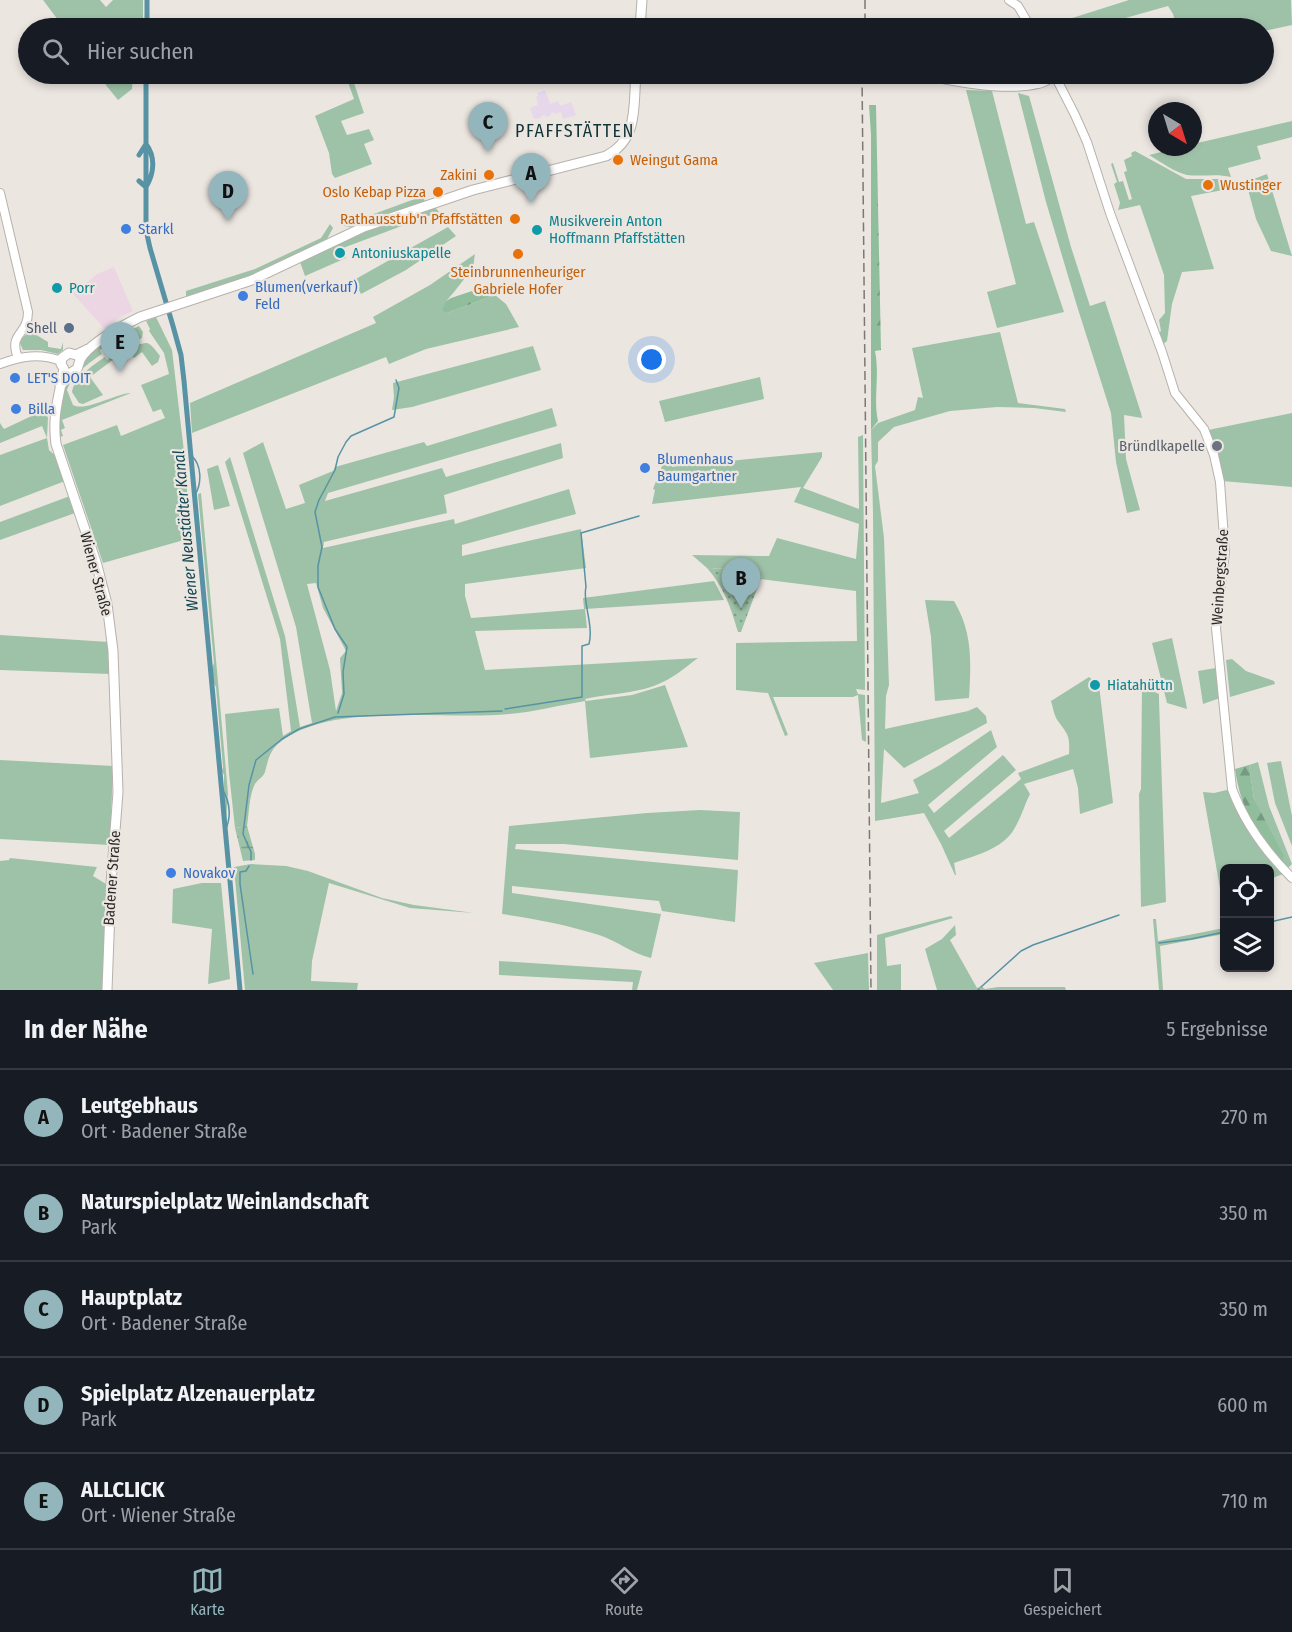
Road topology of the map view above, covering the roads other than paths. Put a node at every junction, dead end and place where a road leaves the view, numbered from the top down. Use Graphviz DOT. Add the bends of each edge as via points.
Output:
graph roads {
  1 [pos="642,0"];
  2 [pos="1010,0"];
  3 [pos="641,18"];
  4 [pos="1025,18"];
  5 [pos="635,84"];
  6 [pos="987,84"];
  7 [pos="1039,84"];
  8 [pos="1059,84"];
  9 [pos="0,194"];
  10 [pos="18,358"];
  11 [pos="78,358"];
  12 [pos="0,364"];
  13 [pos="65,368"];
  14 [pos="118,766"];
  15 [pos="1292,878"];
  16 [pos="107,990"];
  1 -- 3 [label="main road"];
  2 -- 4 [label="main road"];
  5 -- 11 [label="main road, Wiener Straße" via="631,130 613,153 473,190 357,230 252,280 124,325"];
  6 -- 7 [label="main road"];
  8 -- 15 [label="main road, Weinbergstraße" via="1087,142 1174,393 1204,429 1214,455 1225,552 1216,628 1232,789 1265,850"];
  9 -- 10 [label="main road" via="28,312 26,325 14,342"];
  10 -- 12 [label="main road"];
  10 -- 13 [label="main road" via="47,356"];
  11 -- 13 [label="main road, Wiener Straße" via="79,367"];
  11 -- 13 [label="main road, Wiener Straße" via="65,355"];
  13 -- 14 [label="main road, Wiener Straße" via="54,412 56,444 107,604"];
  14 -- 16 [label="main road, Badener Straße"];
}
